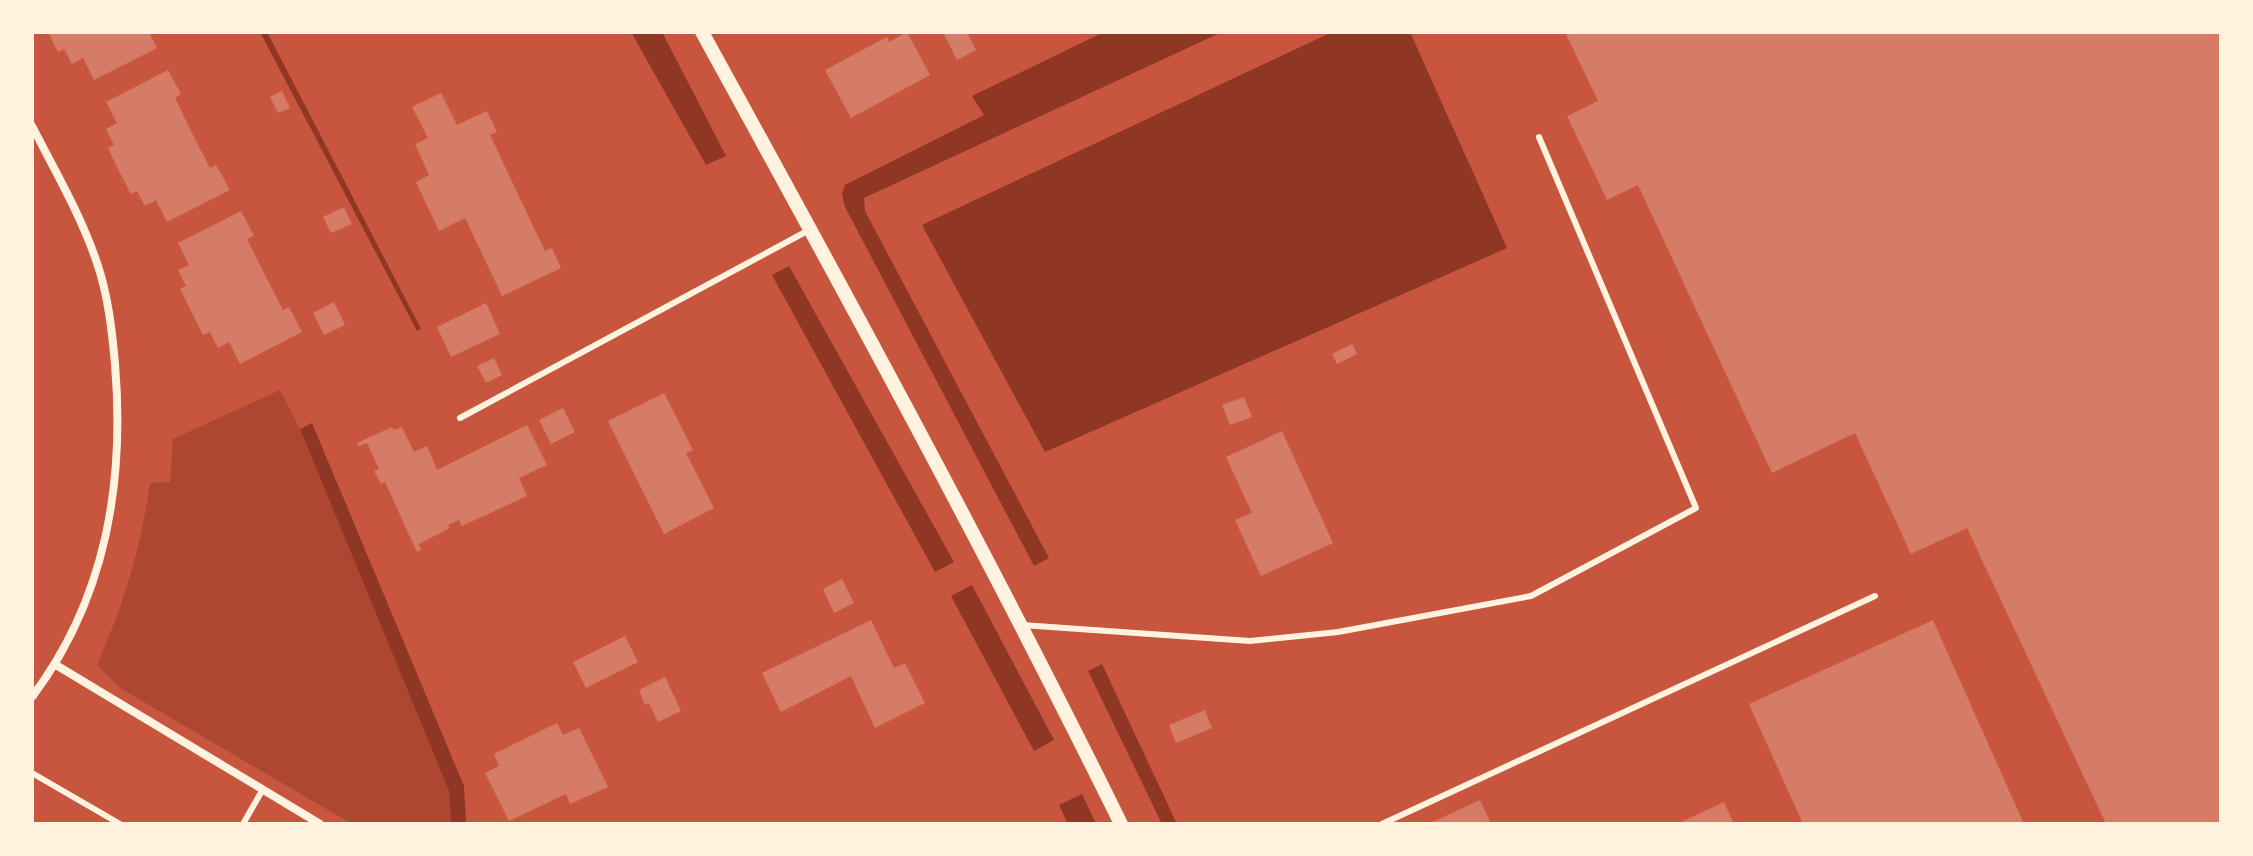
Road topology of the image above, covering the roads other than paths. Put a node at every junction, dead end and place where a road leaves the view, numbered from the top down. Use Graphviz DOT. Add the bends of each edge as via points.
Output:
graph roads {
  1 [pos="702,32"];
  2 [pos="32,126"];
  3 [pos="1539,137"];
  4 [pos="811,229"];
  5 [pos="460,418"];
  6 [pos="1875,596"];
  7 [pos="1022,625"];
  8 [pos="56,665"];
  9 [pos="32,697"];
  10 [pos="32,773"];
  11 [pos="263,789"];
  12 [pos="120,824"];
  13 [pos="243,824"];
  14 [pos="320,824"];
  15 [pos="1121,824"];
  16 [pos="1382,824"];
  1 -- 4 [label="street"];
  2 -- 8 [label="street" via="82,222 98,266 112,326 119,414 114,504 99,570"];
  3 -- 7 [label="lane" via="1696,508 1531,596 1338,632 1250,641"];
  4 -- 5 [label="lane"];
  4 -- 7 [label="street"];
  6 -- 16 [label="lane"];
  7 -- 15 [label="street"];
  8 -- 9 [label="street"];
  8 -- 11 [label="street"];
  10 -- 12 [label="lane"];
  11 -- 13 [label="lane"];
  11 -- 14 [label="street"];
}
